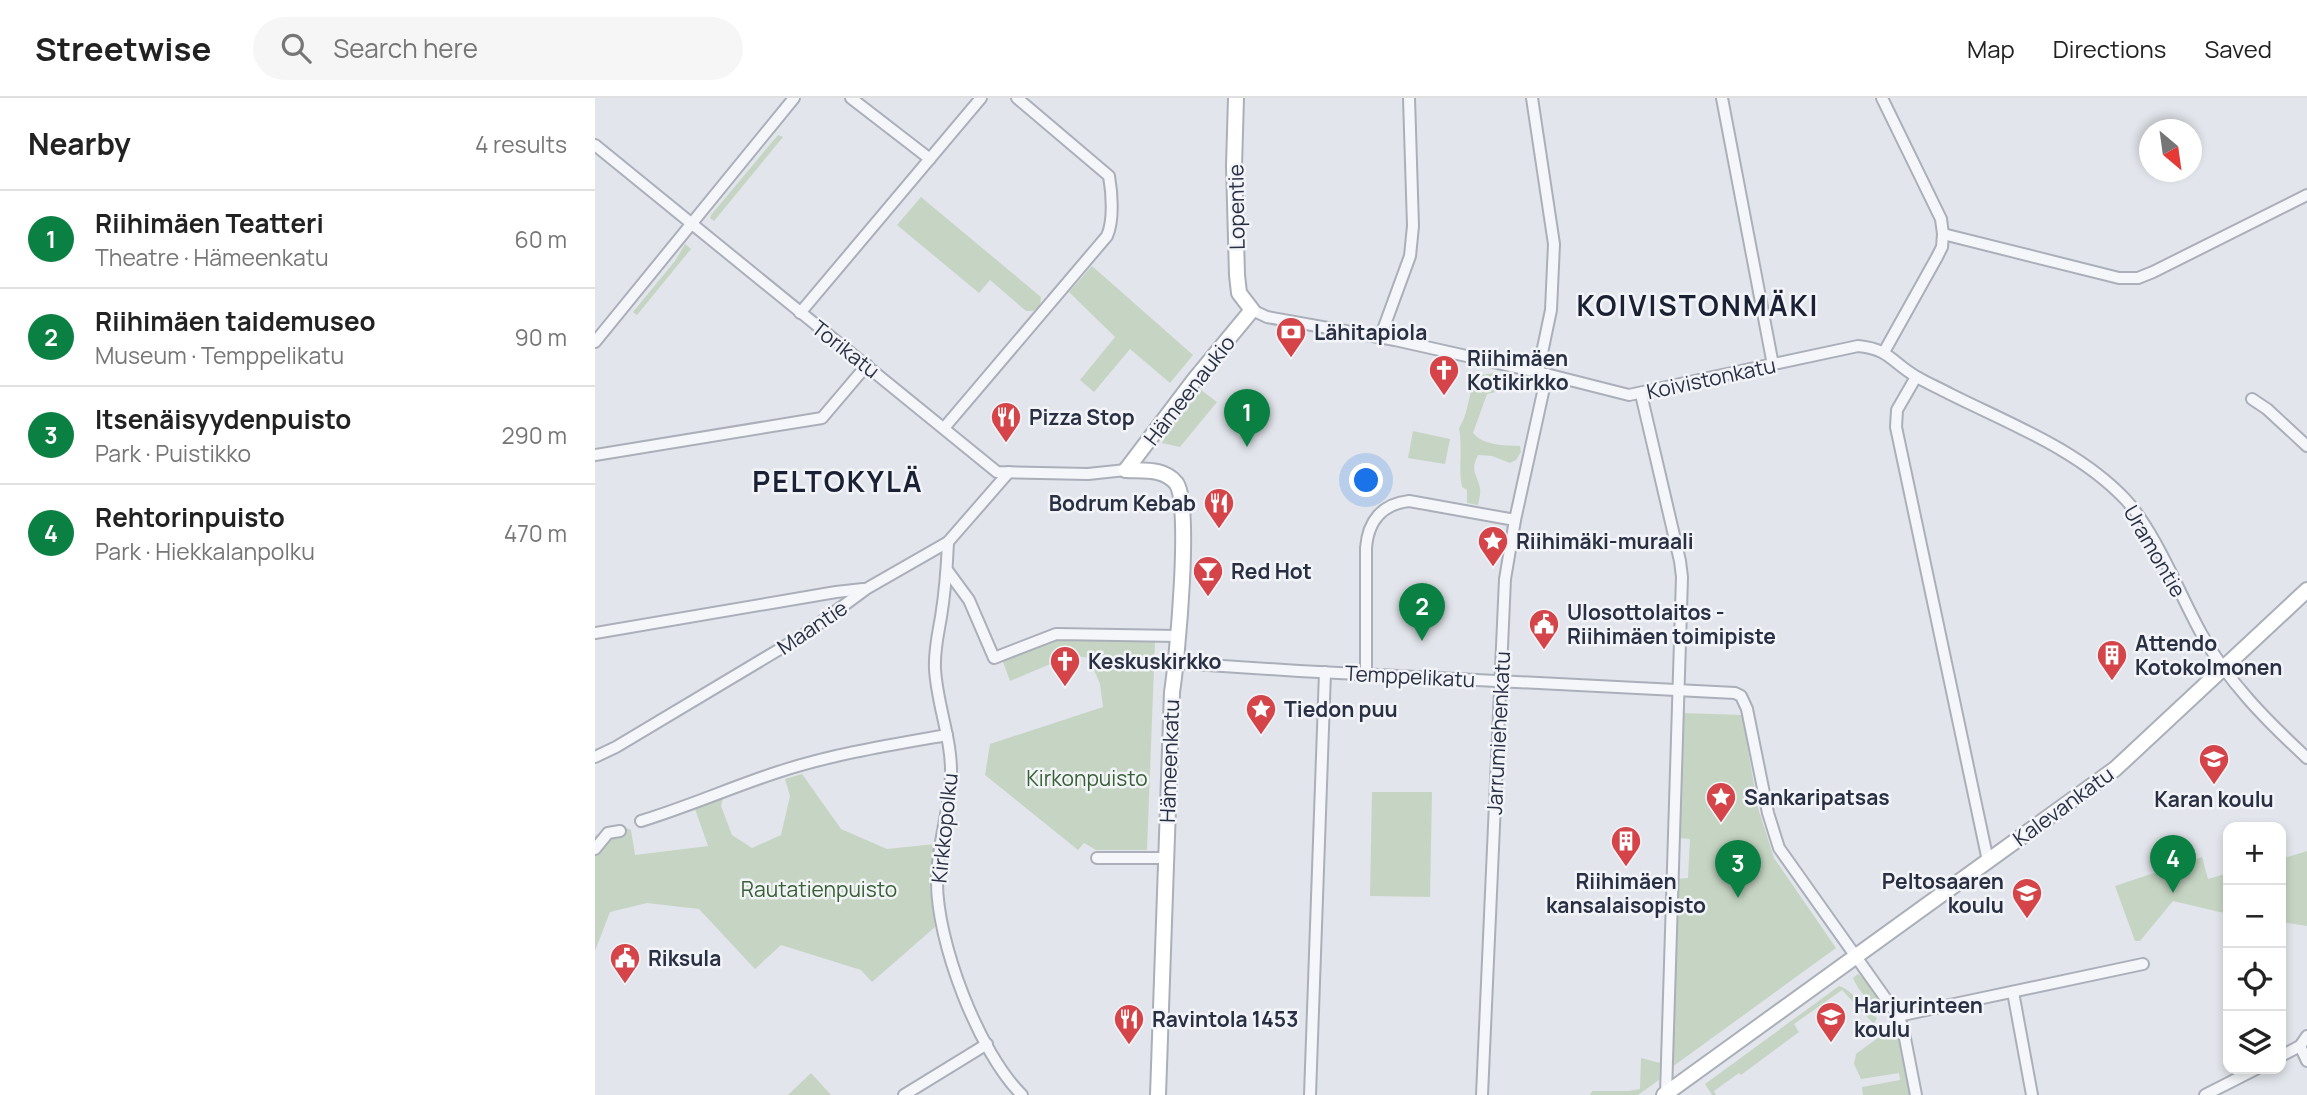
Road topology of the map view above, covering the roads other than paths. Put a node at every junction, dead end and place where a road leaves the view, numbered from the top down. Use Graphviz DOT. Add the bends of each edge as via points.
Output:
graph roads {
  1 [pos="794,98"];
  2 [pos="851,98"];
  3 [pos="981,98"];
  4 [pos="1017,98"];
  5 [pos="1236,98"];
  6 [pos="1409,98"];
  7 [pos="1532,98"];
  8 [pos="1722,98"];
  9 [pos="1882,98"];
  10 [pos="595,145"];
  11 [pos="930,159"];
  12 [pos="2306,196"];
  13 [pos="691,224"];
  14 [pos="1943,234"];
  15 [pos="1252,310"];
  16 [pos="800,313"];
  17 [pos="1380,338"];
  18 [pos="595,342"];
  19 [pos="1884,352"];
  20 [pos="867,365"];
  21 [pos="1773,365"];
  22 [pos="1542,373"];
  23 [pos="1916,377"];
  24 [pos="1641,394"];
  25 [pos="2252,399"];
  26 [pos="944,428"];
  27 [pos="2307,446"];
  28 [pos="595,455"];
  29 [pos="1126,470"];
  30 [pos="1009,472"];
  31 [pos="1514,520"];
  32 [pos="949,542"];
  33 [pos="947,570"];
  34 [pos="866,589"];
  35 [pos="2307,590"];
  36 [pos="595,633"];
  37 [pos="1178,636"];
  38 [pos="1177,663"];
  39 [pos="2223,669"];
  40 [pos="1325,672"];
  41 [pos="1366,674"];
  42 [pos="1501,680"];
  43 [pos="1679,689"];
  44 [pos="947,735"];
  45 [pos="595,757"];
  46 [pos="2307,758"];
  47 [pos="641,821"];
  48 [pos="620,831"];
  49 [pos="595,849"];
  50 [pos="1097,858"];
  51 [pos="1166,858"];
  52 [pos="1988,861"];
  53 [pos="1855,957"];
  54 [pos="2143,964"];
  55 [pos="2013,992"];
  56 [pos="1898,1016"];
  57 [pos="2307,1036"];
  58 [pos="986,1045"];
  59 [pos="2300,1046"];
  60 [pos="2286,1053"];
  61 [pos="2307,1061"];
  62 [pos="2246,1074"];
  63 [pos="1665,1094"];
  64 [pos="904,1095"];
  65 [pos="1022,1095"];
  66 [pos="1158,1095"];
  67 [pos="1310,1095"];
  68 [pos="1482,1095"];
  69 [pos="1916,1095"];
  70 [pos="2032,1095"];
  71 [pos="2205,1095"];
  1 -- 13 [label="street"];
  2 -- 11 [label="street"];
  3 -- 11 [label="street"];
  4 -- 26 [label="street" via="1108,176 1110,229"];
  5 -- 15 [label="street, Lopentie" via="1237,275 1239,293"];
  6 -- 17 [label="street" via="1410,256"];
  7 -- 22 [label="street, Jarrumiehenkatu" via="1554,244"];
  8 -- 21 [label="street"];
  9 -- 14 [label="street" via="1936,207"];
  10 -- 13 [label="street, Torikatu"];
  11 -- 16 [label="street"];
  12 -- 14 [label="street" via="2130,279"];
  13 -- 16 [label="street, Torikatu"];
  13 -- 18 [label="street"];
  14 -- 19 [label="street" via="1942,247"];
  15 -- 17 [label="street, Koivistonkatu" via="1267,317"];
  15 -- 29 [label="street, Hämeenaukio"];
  16 -- 20 [label="street, Torikatu"];
  17 -- 22 [label="street, Koivistonkatu"];
  19 -- 21 [label="street, Koivistonkatu" via="1858,346"];
  19 -- 23 [label="street, Uramontie"];
  20 -- 26 [label="street, Torikatu"];
  20 -- 28 [label="street" via="822,418"];
  21 -- 24 [label="street, Koivistonkatu"];
  22 -- 24 [label="street, Koivistonkatu" via="1618,394"];
  22 -- 31 [label="street, Jarrumiehenkatu"];
  23 -- 39 [label="street, Uramontie" via="2060,450 2113,488 2147,530"];
  23 -- 52 [label="street" via="1897,410 1896,427"];
  24 -- 43 [label="street" via="1680,561"];
  25 -- 27 [label="street"];
  26 -- 30 [label="street, Torikatu" via="997,472"];
  29 -- 30 [label="street, Torikatu"];
  29 -- 37 [label="street, Hämeenkatu" via="1165,473 1182,493"];
  30 -- 32 [label="street, Maantie"];
  31 -- 41 [label="street" via="1409,501 1384,508 1376,516 1366,548"];
  31 -- 42 [label="street, Jarrumiehenkatu" via="1505,579"];
  32 -- 33 [label="street, Kirkkopolku"];
  32 -- 34 [label="street, Maantie"];
  33 -- 37 [label="street" via="969,600 994,658 1056,634"];
  33 -- 44 [label="street, Kirkkopolku" via="934,652"];
  34 -- 36 [label="street"];
  34 -- 45 [label="street, Maantie" via="805,634"];
  35 -- 39 [label="street, Kalevankatu"];
  37 -- 38 [label="street, Hämeenkatu"];
  38 -- 40 [label="street, Temppelikatu"];
  38 -- 51 [label="street, Hämeenkatu"];
  39 -- 46 [label="street, Uramontie"];
  39 -- 52 [label="street, Kalevankatu" via="2115,769"];
  40 -- 41 [label="street, Temppelikatu"];
  40 -- 67 [label="street"];
  41 -- 42 [label="street, Temppelikatu"];
  42 -- 43 [label="street, Temppelikatu"];
  42 -- 68 [label="street, Jarrumiehenkatu"];
  43 -- 53 [label="street, Temppelikatu" via="1728,691 1741,696 1779,848"];
  43 -- 63 [label="street"];
  44 -- 47 [label="street" via="780,771"];
  44 -- 58 [label="street, Kirkkopolku" via="951,774 937,864 938,911"];
  48 -- 49 [label="street" via="608,832"];
  50 -- 51 [label="street"];
  51 -- 66 [label="street, Hämeenkatu"];
  52 -- 53 [label="street, Kalevankatu"];
  53 -- 56 [label="street"];
  53 -- 63 [label="street, Kalevankatu"];
  54 -- 55 [label="street"];
  55 -- 56 [label="street"];
  55 -- 70 [label="street"];
  56 -- 69 [label="street"];
  57 -- 59 [label="street"];
  58 -- 64 [label="street"];
  58 -- 65 [label="street, Kirkkopolku"];
  59 -- 60 [label="street"];
  59 -- 61 [label="street"];
  62 -- 71 [label="street"];
}
